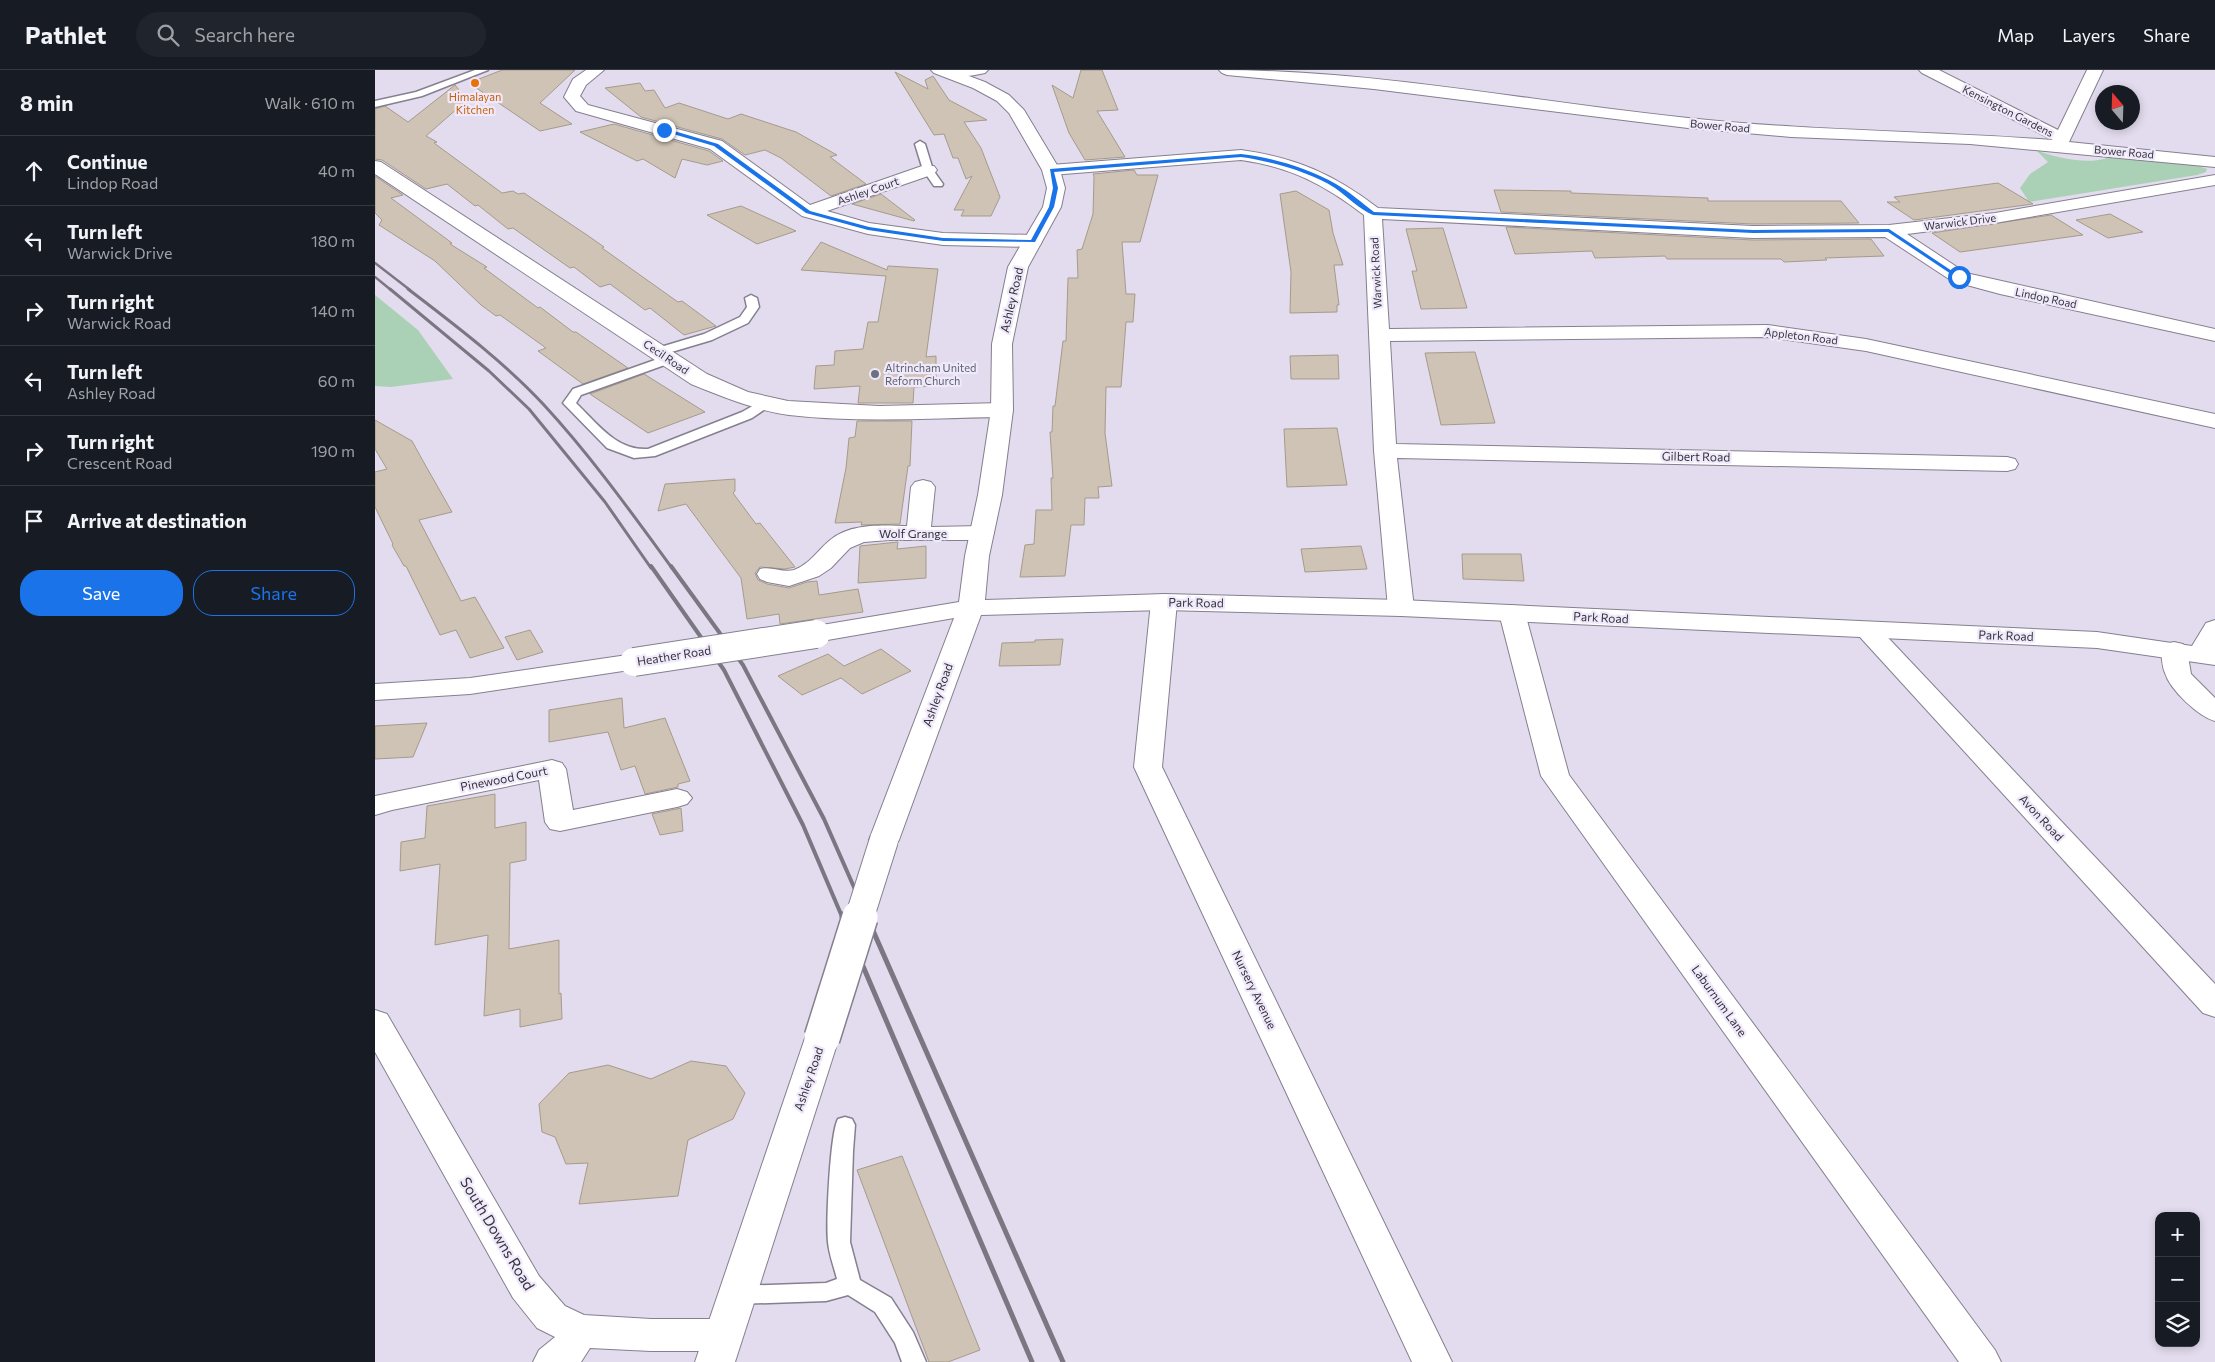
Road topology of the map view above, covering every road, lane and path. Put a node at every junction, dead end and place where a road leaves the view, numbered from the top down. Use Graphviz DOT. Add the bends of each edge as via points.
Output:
graph roads {
  1 [pos="483,70"];
  2 [pos="596,70"];
  3 [pos="980,70"];
  4 [pos="1227,70"];
  5 [pos="1927,70"];
  6 [pos="2095,70"];
  7 [pos="944,71"];
  8 [pos="1399,74"];
  9 [pos="1374,84"];
  10 [pos="375,104"];
  11 [pos="2060,142"];
  12 [pos="920,144"];
  13 [pos="2215,162"];
  14 [pos="375,166"];
  15 [pos="1051,170"];
  16 [pos="933,177"];
  17 [pos="2215,180"];
  18 [pos="808,212"];
  19 [pos="1373,213"];
  20 [pos="1889,231"];
  21 [pos="1033,241"];
  22 [pos="751,298"];
  23 [pos="1379,335"];
  24 [pos="2215,335"];
  25 [pos="664,356"];
  26 [pos="768,403"];
  27 [pos="1002,410"];
  28 [pos="2215,421"];
  29 [pos="1385,451"];
  30 [pos="2007,464"];
  31 [pos="923,487"];
  32 [pos="982,533"];
  33 [pos="918,534"];
  34 [pos="769,574"];
  35 [pos="1164,602"];
  36 [pos="971,608"];
  37 [pos="1401,608"];
  38 [pos="1513,614"];
  39 [pos="2215,628"];
  40 [pos="1868,631"];
  41 [pos="2174,650"];
  42 [pos="2208,656"];
  43 [pos="375,692"];
  44 [pos="2215,713"];
  45 [pos="677,798"];
  46 [pos="375,806"];
  47 [pos="2215,1005"];
  48 [pos="375,1022"];
  49 [pos="845,1125"];
  50 [pos="850,1285"];
  51 [pos="736,1296"];
  52 [pos="580,1331"];
  53 [pos="719,1348"];
  54 [pos="553,1362"];
  55 [pos="914,1362"];
  56 [pos="1433,1362"];
  57 [pos="1981,1362"];
  1 -- 10 [label="lane" via="419,94"];
  2 -- 18 [label="street" via="579,82 573,97 582,108 716,145"];
  3 -- 7 [label="street"];
  4 -- 9 [label="street, Bower Road"];
  5 -- 11 [label="street, Kensington Gardens"];
  6 -- 11 [label="street"];
  7 -- 15 [label="street, Ashley Road" via="1003,98 1017,110"];
  8 -- 9 [label="street"];
  9 -- 11 [label="street, Bower Road" via="1513,103 1772,131"];
  11 -- 13 [label="street, Bower Road"];
  12 -- 16 [label="lane"];
  14 -- 25 [label="street, Cecil Road"];
  15 -- 19 [label="street" via="1241,155 1286,164 1335,186"];
  15 -- 21 [label="street, Ashley Road" via="1056,188 1052,207"];
  16 -- 18 [label="street, Ashley Court"];
  17 -- 20 [label="street, Warwick Drive" via="1995,218"];
  18 -- 21 [label="street" via="868,228 943,239"];
  19 -- 20 [label="street, Warwick Drive" via="1753,232"];
  19 -- 23 [label="street, Warwick Road"];
  20 -- 24 [label="street, Lindop Road" via="1959,277"];
  21 -- 27 [label="street, Ashley Road" via="1018,267 1002,344"];
  22 -- 25 [label="lane" via="753,307 744,320"];
  23 -- 28 [label="street, Appleton Road" via="1768,331 1866,345"];
  23 -- 29 [label="street, Warwick Road"];
  25 -- 26 [label="street, Cecil Road" via="699,379 741,397"];
  25 -- 26 [label="lane" via="577,392 569,403 612,445 634,454 650,453 747,415"];
  26 -- 27 [label="street, Cecil Road" via="788,408 879,413"];
  27 -- 32 [label="street, Ashley Road"];
  29 -- 30 [label="street, Gilbert Road"];
  29 -- 37 [label="street, Warwick Road"];
  31 -- 33 [label="street"];
  32 -- 33 [label="street, Wolf Grange"];
  32 -- 36 [label="street, Ashley Road"];
  33 -- 34 [label="street, Wolf Grange" via="877,533 851,538 834,547 822,564 801,575 789,579"];
  35 -- 36 [label="street, Park Road"];
  35 -- 37 [label="street, Park Road"];
  35 -- 56 [label="street, Nursery Avenue" via="1148,767"];
  36 -- 43 [label="street, Heather Road, bridge" via="470,686"];
  36 -- 51 [label="street, Ashley Road, bridge" via="884,840 823,1038"];
  37 -- 38 [label="street, Park Road"];
  38 -- 40 [label="street, Park Road"];
  38 -- 57 [label="street, Laburnum Lane" via="1555,776"];
  39 -- 42 [label="street, Park Road"];
  40 -- 41 [label="street, Park Road" via="2097,640"];
  40 -- 47 [label="street, Avon Road"];
  41 -- 42 [label="street, Park Road"];
  41 -- 44 [label="street" via="2178,674 2187,688"];
  45 -- 46 [label="street, Pinewood Court" via="560,822 552,769"];
  48 -- 52 [label="street, South Downs Road" via="525,1287 551,1316"];
  49 -- 50 [label="lane" via="839,1242"];
  50 -- 51 [label="lane" via="826,1292"];
  50 -- 55 [label="lane" via="883,1305 905,1339"];
  51 -- 53 [label="street, Ashley Road"];
  52 -- 53 [label="street, South Downs Road" via="651,1335"];
  52 -- 54 [label="street" via="567,1351"];
}
